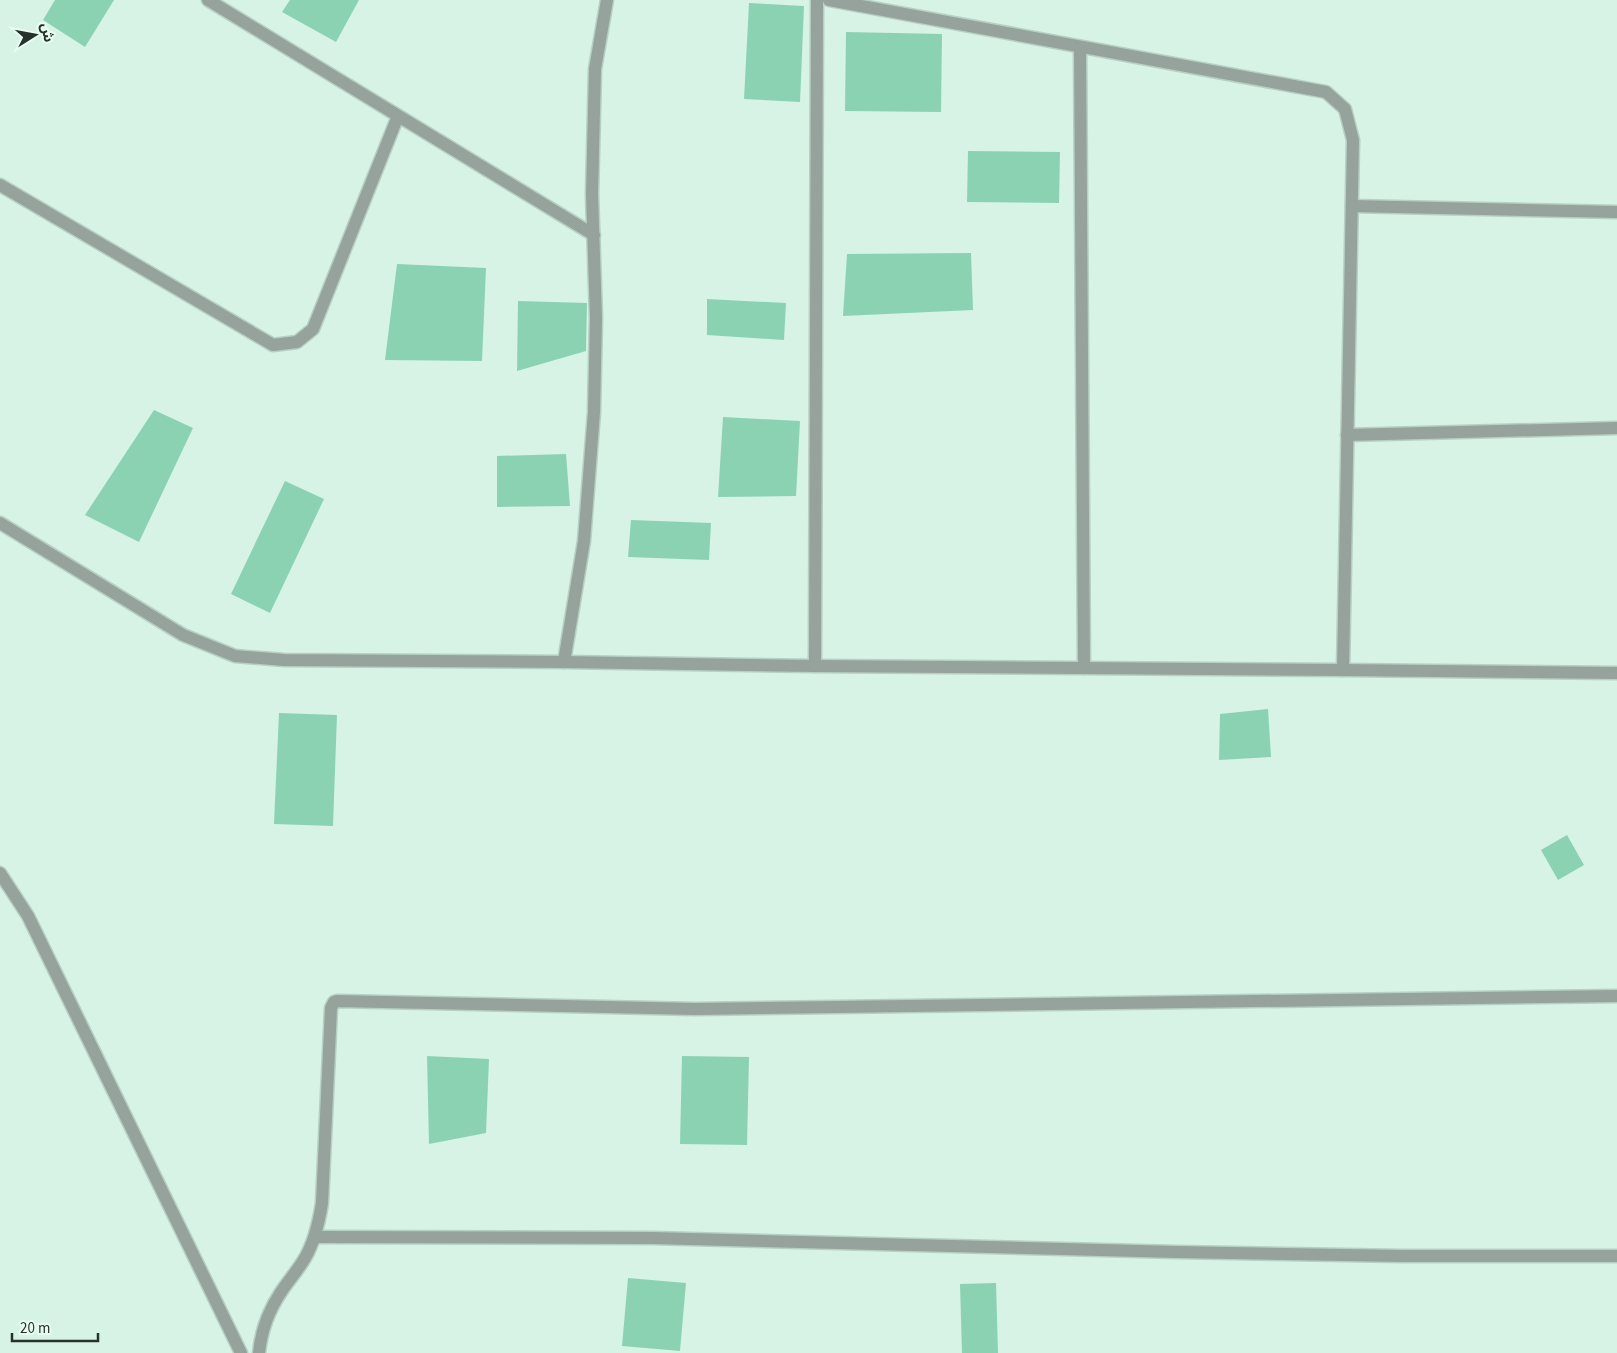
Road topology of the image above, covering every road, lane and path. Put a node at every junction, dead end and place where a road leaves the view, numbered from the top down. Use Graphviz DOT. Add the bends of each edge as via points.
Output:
graph roads {
  1 [pos="208,0"];
  2 [pos="607,0"];
  3 [pos="817,0"];
  4 [pos="829,0"];
  5 [pos="1080,47"];
  6 [pos="398,116"];
  7 [pos="0,185"];
  8 [pos="1352,206"];
  9 [pos="1617,212"];
  10 [pos="594,235"];
  11 [pos="1617,428"];
  12 [pos="1347,435"];
  13 [pos="0,524"];
  14 [pos="564,662"];
  15 [pos="814,666"];
  16 [pos="1084,668"];
  17 [pos="1343,670"];
  18 [pos="1617,674"];
  19 [pos="0,873"];
  20 [pos="1617,996"];
  21 [pos="315,1237"];
  22 [pos="1617,1256"];
  23 [pos="241,1353"];
  24 [pos="258,1353"];
  1 -- 6 [label="street"];
  2 -- 10 [label="street" via="595,69"];
  3 -- 15 [label="street"];
  4 -- 5 [label="street"];
  5 -- 8 [label="street" via="1326,92 1345,109 1353,140"];
  5 -- 16 [label="street"];
  6 -- 7 [label="street" via="313,330 297,342 274,345"];
  6 -- 10 [label="street"];
  8 -- 9 [label="street"];
  8 -- 12 [label="street"];
  10 -- 14 [label="street" via="594,412 584,541"];
  11 -- 12 [label="street"];
  12 -- 17 [label="street"];
  13 -- 14 [label="street" via="183,635 235,656 284,660"];
  14 -- 15 [label="street"];
  15 -- 16 [label="street"];
  16 -- 17 [label="street"];
  17 -- 18 [label="street"];
  19 -- 23 [label="street" via="28,916"];
  20 -- 21 [label="street" via="695,1009 337,1001 331,1008 322,1203"];
  21 -- 22 [label="street" via="653,1238 1402,1256"];
  21 -- 24 [label="street" via="295,1275 272,1307"];
}
